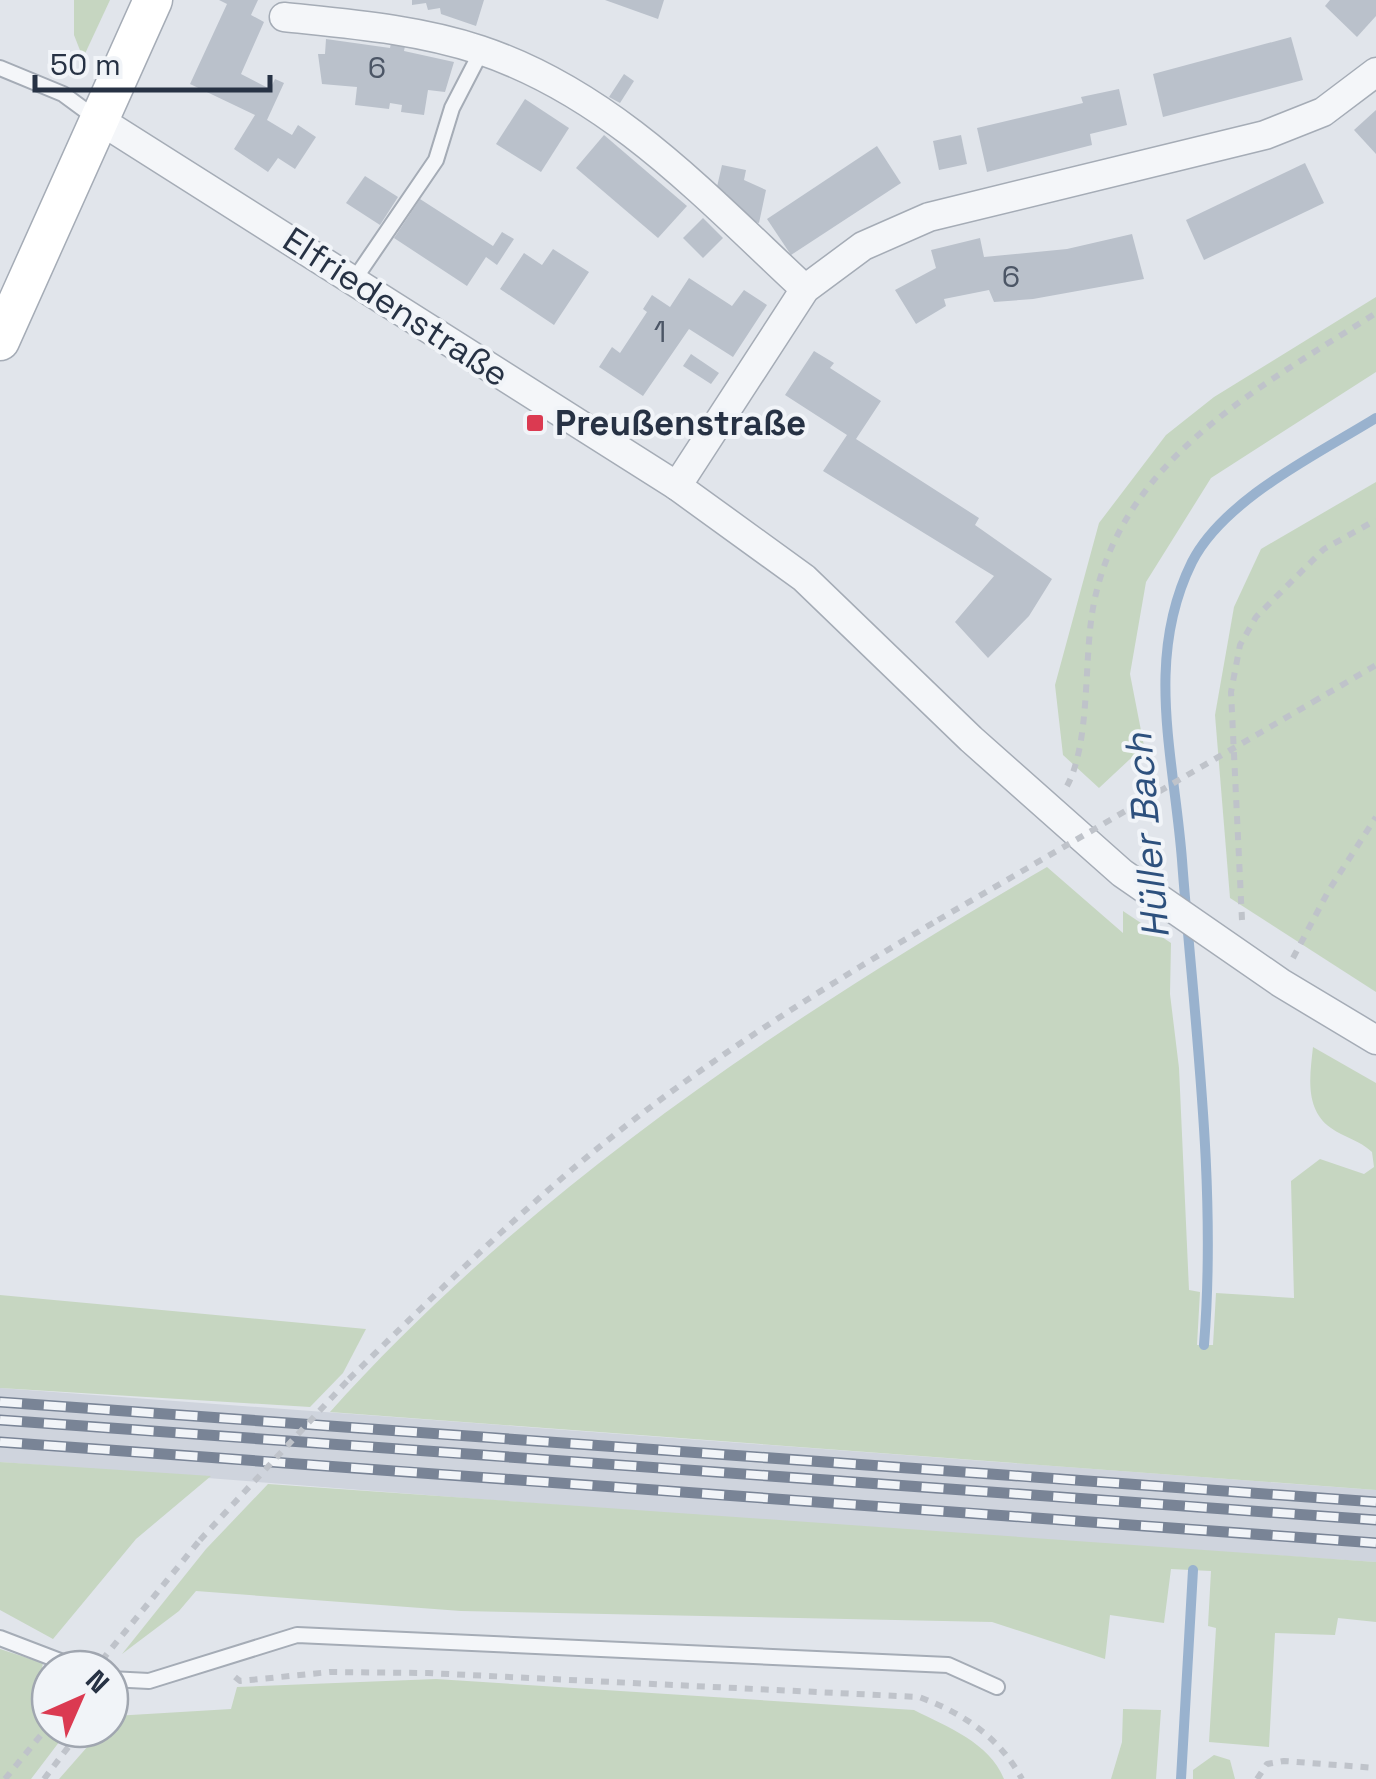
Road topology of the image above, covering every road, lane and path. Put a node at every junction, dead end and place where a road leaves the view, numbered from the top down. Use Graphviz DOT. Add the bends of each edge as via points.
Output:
graph roads {
  1 [pos="153,0"];
  2 [pos="284,17"];
  3 [pos="482,50"];
  4 [pos="0,68"];
  5 [pos="1376,72"];
  6 [pos="98,119"];
  7 [pos="354,280"];
  8 [pos="804,289"];
  9 [pos="1376,314"];
  10 [pos="0,341"];
  11 [pos="677,486"];
  12 [pos="1376,520"];
  13 [pos="1376,666"];
  14 [pos="1052,814"];
  15 [pos="1376,817"];
  16 [pos="1239,895"];
  17 [pos="1280,983"];
  18 [pos="1376,1040"];
  19 [pos="0,1638"];
  20 [pos="30,1649"];
  21 [pos="111,1649"];
  22 [pos="214,1661"];
  23 [pos="130,1680"];
  24 [pos="997,1687"];
  25 [pos="30,1749"];
  26 [pos="67,1749"];
  27 [pos="1376,1768"];
  28 [pos="6,1779"];
  29 [pos="44,1779"];
  30 [pos="1022,1779"];
  31 [pos="1256,1779"];
  1 -- 6 [label="street"];
  2 -- 3 [label="street" via="396,29"];
  3 -- 7 [label="lane" via="452,108 436,160"];
  3 -- 8 [label="street" via="568,90 630,130"];
  4 -- 6 [label="lane" via="63,94"];
  5 -- 8 [label="street" via="1323,112 1264,135 895,229"];
  6 -- 7 [label="street, Elfriedenstraße"];
  6 -- 10 [label="street"];
  7 -- 11 [label="street, Elfriedenstraße"];
  8 -- 11 [label="street"];
  9 -- 14 [label="path" via="1231,406 1182,446 1126,516 1095,591 1077,767"];
  11 -- 14 [label="street, Elfriedenstraße" via="804,578"];
  12 -- 16 [label="path" via="1324,549 1256,617 1240,645 1231,692"];
  13 -- 21 [label="path, bridge" via="808,997 675,1090 557,1182 349,1379 200,1540"];
  14 -- 17 [label="street, Elfriedenstraße" via="1122,873"];
  15 -- 17 [label="path"];
  17 -- 18 [label="street, Elfriedenstraße"];
  19 -- 20 [label="lane"];
  22 -- 23 [label="lane" via="150,1681"];
  22 -- 24 [label="lane" via="298,1635 948,1666"];
  22 -- 30 [label="path" via="240,1681 330,1672 428,1673 920,1696 961,1712"];
  25 -- 28 [label="path"];
  26 -- 29 [label="path"];
  27 -- 31 [label="path" via="1284,1761 1268,1764"];
}
